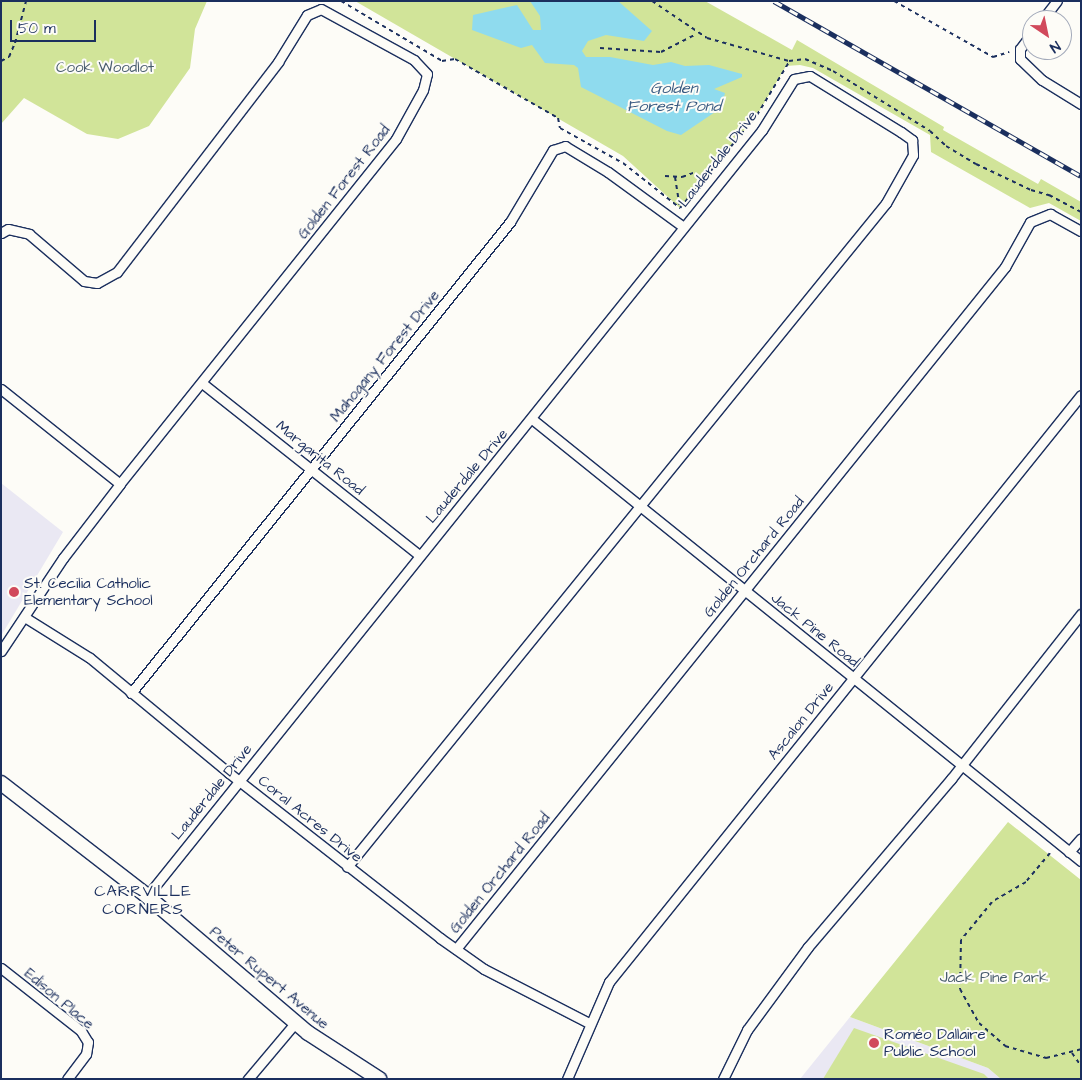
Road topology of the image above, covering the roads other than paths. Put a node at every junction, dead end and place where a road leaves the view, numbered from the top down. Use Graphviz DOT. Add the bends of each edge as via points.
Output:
graph roads {
  1 [pos="1022,46"];
  2 [pos="1081,104"];
  3 [pos="682,226"];
  4 [pos="1081,230"];
  5 [pos="1,233"];
  6 [pos="202,383"];
  7 [pos="1,389"];
  8 [pos="1081,395"];
  9 [pos="532,419"];
  10 [pos="312,469"];
  11 [pos="120,484"];
  12 [pos="638,505"];
  13 [pos="419,555"];
  14 [pos="745,590"];
  15 [pos="1081,614"];
  16 [pos="26,618"];
  17 [pos="1,651"];
  18 [pos="853,679"];
  19 [pos="131,693"];
  20 [pos="960,764"];
  21 [pos="239,780"];
  22 [pos="1,783"];
  23 [pos="1081,838"];
  24 [pos="1069,852"];
  25 [pos="1081,862"];
  26 [pos="347,867"];
  27 [pos="147,896"];
  28 [pos="456,949"];
  29 [pos="1,968"];
  30 [pos="296,1022"];
  31 [pos="589,1023"];
  32 [pos="67,1079"];
  33 [pos="248,1079"];
  34 [pos="379,1079"];
  35 [pos="567,1079"];
  36 [pos="723,1079"];
  1 -- 2 [label="street" via="1020,59 1042,80"];
  3 -- 9 [label="street, Lauderdale Drive"];
  3 -- 10 [label="street, Mahogany Forest Drive" via="608,172 565,146 552,150 510,222"];
  3 -- 12 [label="street, Lauderdale Drive" via="762,130 794,79 810,76 912,140 914,155 886,203"];
  4 -- 14 [label="street, Golden Orchard Road" via="1050,214 1030,222 1005,267"];
  5 -- 6 [label="street, Golden Forest Road" via="8,229 29,234 84,280 97,283 117,272 278,62 307,15 322,9 414,60 427,74 423,90 396,139"];
  6 -- 10 [label="street, Margarita Road"];
  6 -- 11 [label="street, Golden Forest Road"];
  7 -- 11 [label="street"];
  8 -- 18 [label="street, Ascalon Drive"];
  9 -- 12 [label="street, Jack Pine Road"];
  9 -- 13 [label="street, Lauderdale Drive"];
  10 -- 13 [label="street, Margarita Road"];
  10 -- 19 [label="street, Mahogany Forest Drive"];
  11 -- 16 [label="street, Golden Forest Road" via="64,558"];
  12 -- 14 [label="street, Jack Pine Road"];
  12 -- 26 [label="street, Lauderdale Drive"];
  13 -- 21 [label="street, Lauderdale Drive"];
  14 -- 18 [label="street, Jack Pine Road"];
  14 -- 28 [label="street, Golden Orchard Road"];
  15 -- 20 [label="street"];
  16 -- 17 [label="street, Golden Forest Road"];
  16 -- 19 [label="street, Coral Acres Drive" via="90,658"];
  18 -- 20 [label="street, Jack Pine Road"];
  18 -- 31 [label="street, Ascalon Drive" via="609,982"];
  19 -- 21 [label="street, Coral Acres Drive"];
  20 -- 24 [label="street, Jack Pine Road"];
  20 -- 36 [label="street" via="951,779 790,971 747,1030"];
  21 -- 26 [label="street, Coral Acres Drive"];
  21 -- 27 [label="street, Lauderdale Drive"];
  22 -- 27 [label="street, Peter Rupert Avenue"];
  23 -- 24 [label="street"];
  24 -- 25 [label="street, Jack Pine Road"];
  26 -- 28 [label="street, Coral Acres Drive"];
  27 -- 30 [label="street, Peter Rupert Avenue"];
  28 -- 31 [label="street, Coral Acres Drive" via="484,969"];
  29 -- 32 [label="street, Edison Place" via="80,1031 88,1042 86,1054"];
  30 -- 33 [label="street"];
  30 -- 34 [label="street, Peter Rupert Avenue"];
  31 -- 35 [label="street, Ascalon Drive"];
}
